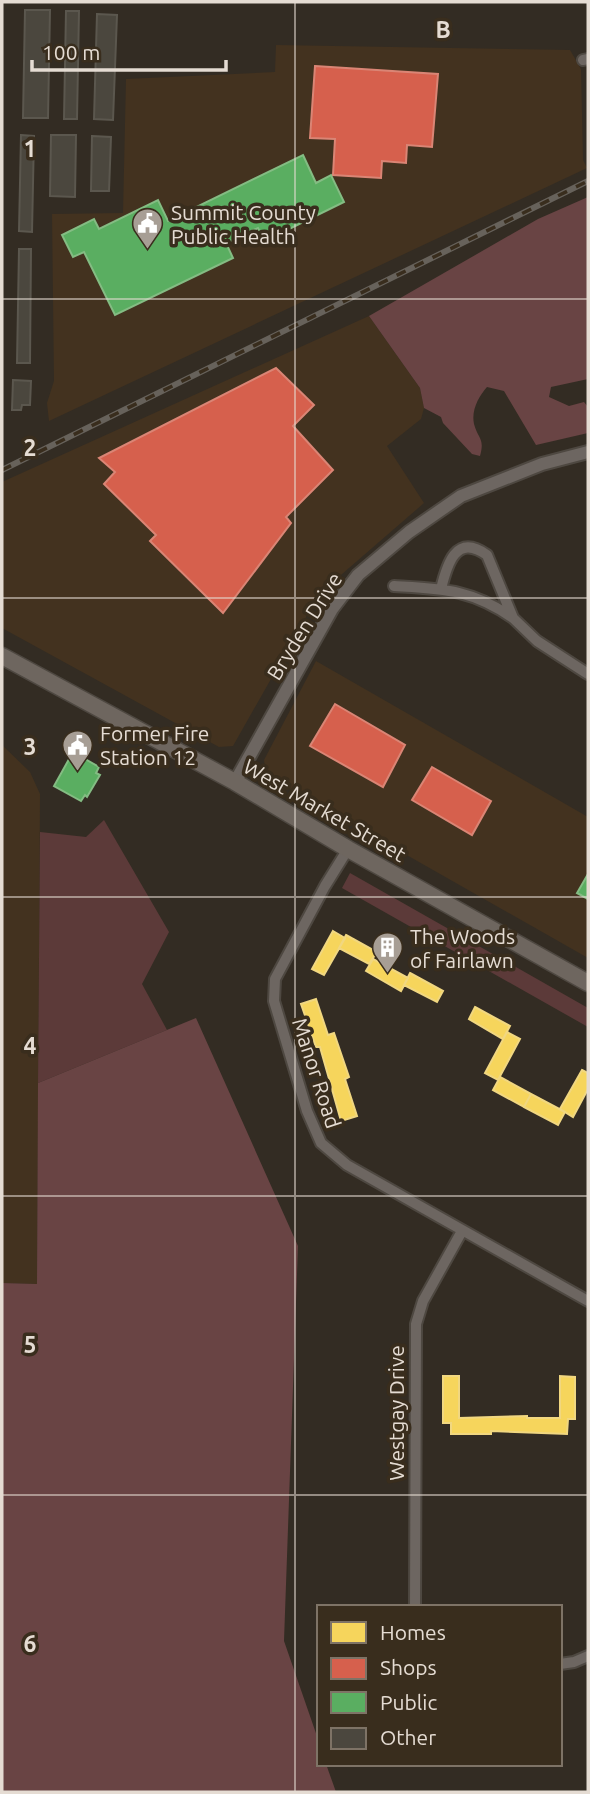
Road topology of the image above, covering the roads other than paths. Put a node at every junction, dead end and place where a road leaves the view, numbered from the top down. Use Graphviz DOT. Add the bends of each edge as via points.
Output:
graph roads {
  1 [pos="588,452"];
  2 [pos="394,586"];
  3 [pos="441,589"];
  4 [pos="513,618"];
  5 [pos="2,656"];
  6 [pos="588,674"];
  7 [pos="235,782"];
  8 [pos="348,849"];
  9 [pos="588,983"];
  10 [pos="462,1231"];
  11 [pos="588,1301"];
  12 [pos="415,1605"];
  13 [pos="588,1656"];
  14 [pos="562,1664"];
  1 -- 7 [label="street, Bryden Drive" via="536,466 461,496 375,560 332,609"];
  2 -- 3 [label="street"];
  3 -- 4 [label="street" via="491,604"];
  3 -- 4 [label="street" via="447,562 461,550 474,547 487,555"];
  4 -- 6 [label="street" via="537,641"];
  5 -- 7 [label="main road, West Market Street"];
  7 -- 8 [label="main road, West Market Street"];
  8 -- 9 [label="main road, West Market Street"];
  8 -- 10 [label="street, Manor Road" via="275,979 274,1001 321,1143 344,1163"];
  10 -- 11 [label="street, Manor Road"];
  10 -- 12 [label="street, Westgay Drive" via="423,1301 416,1324"];
  13 -- 14 [label="street"];
}
